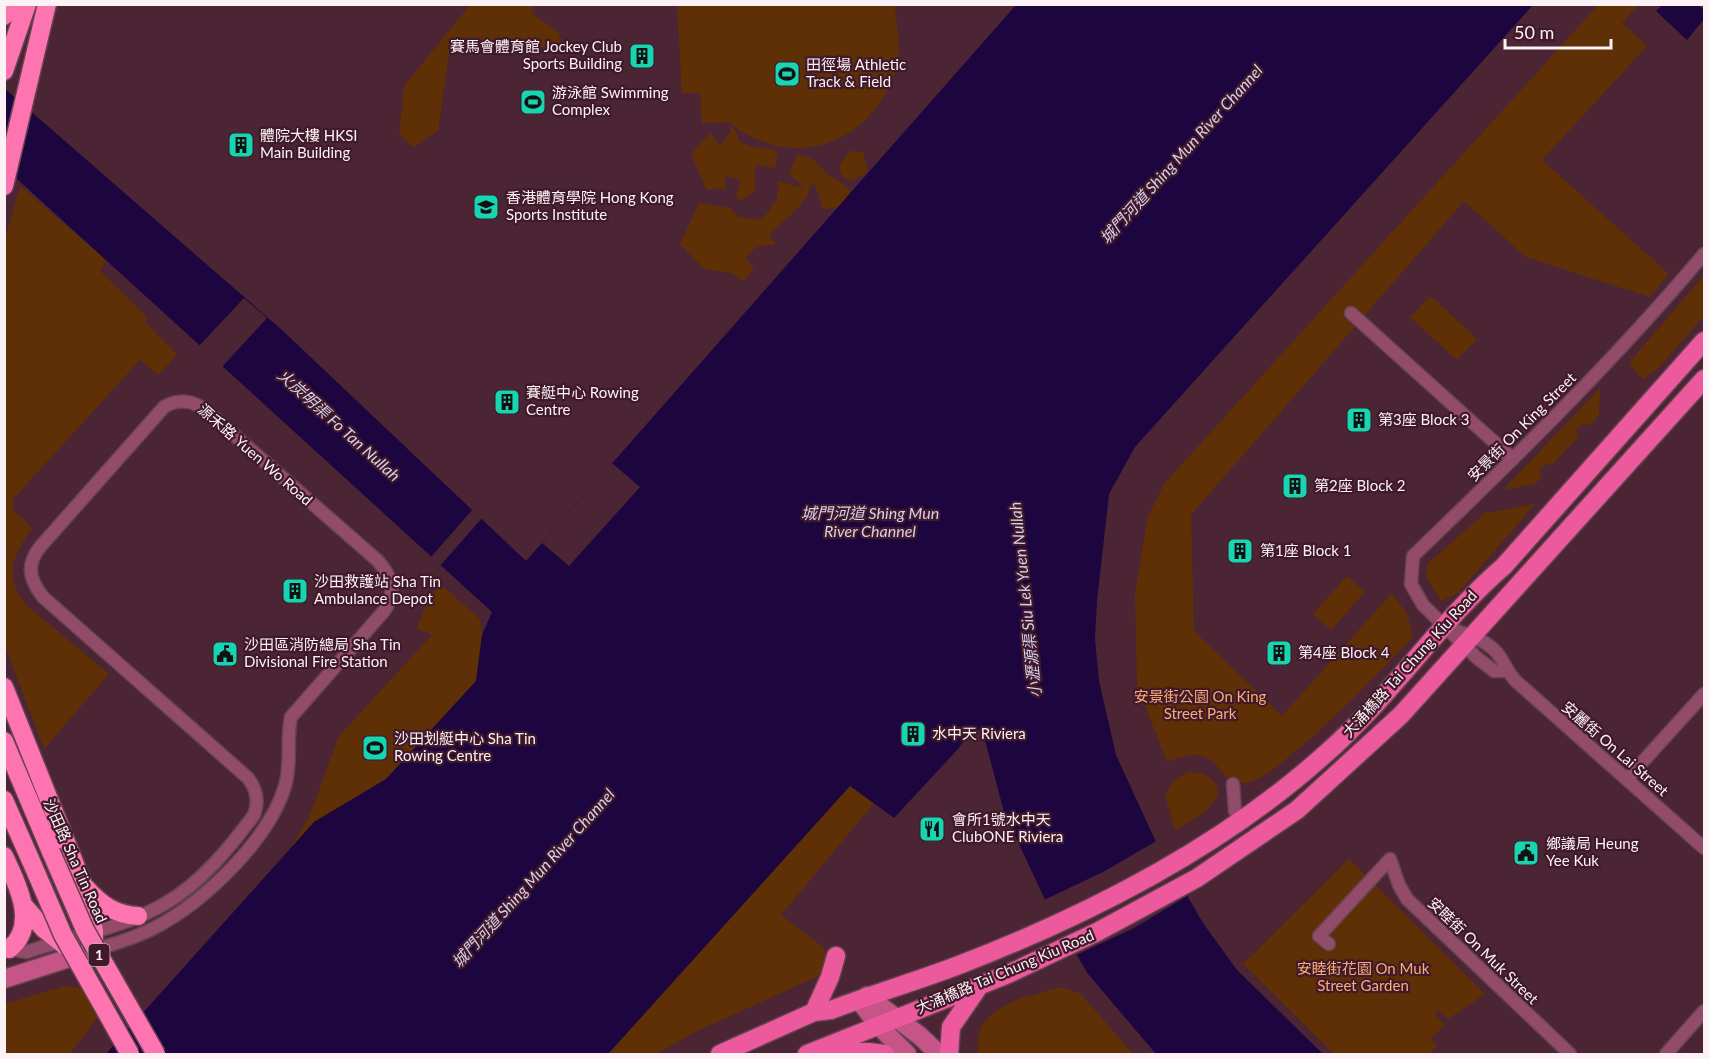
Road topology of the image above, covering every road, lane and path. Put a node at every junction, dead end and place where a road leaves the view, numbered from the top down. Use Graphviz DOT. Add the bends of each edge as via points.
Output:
graph roads {
  1 [pos="9,4"];
  2 [pos="27,4"];
  3 [pos="47,4"];
  4 [pos="4,16"];
  5 [pos="4,71"];
  6 [pos="6,181"];
  7 [pos="1704,254"];
  8 [pos="1351,314"];
  9 [pos="1704,340"];
  10 [pos="1704,379"];
  11 [pos="1512,459"];
  12 [pos="1445,628"];
  13 [pos="1470,640"];
  14 [pos="4,687"];
  15 [pos="1704,694"];
  16 [pos="4,741"];
  17 [pos="1627,779"];
  18 [pos="1233,784"];
  19 [pos="4,800"];
  20 [pos="1241,819"];
  21 [pos="1704,848"];
  22 [pos="71,853"];
  23 [pos="8,863"];
  24 [pos="83,885"];
  25 [pos="24,906"];
  26 [pos="138,916"];
  27 [pos="59,942"];
  28 [pos="88,945"];
  29 [pos="1329,945"];
  30 [pos="7,950"];
  31 [pos="836,956"];
  32 [pos="4,979"];
  33 [pos="981,984"];
  34 [pos="863,998"];
  35 [pos="1704,1011"];
  36 [pos="814,1012"];
  37 [pos="897,1017"];
  38 [pos="878,1025"];
  39 [pos="825,1047"];
  40 [pos="130,1054"];
  41 [pos="156,1054"];
  42 [pos="720,1054"];
  43 [pos="807,1054"];
  44 [pos="885,1054"];
  45 [pos="907,1054"];
  46 [pos="939,1054"];
  47 [pos="949,1054"];
  48 [pos="1570,1054"];
  49 [pos="1666,1054"];
  1 -- 4 [label="highway"];
  2 -- 5 [label="highway"];
  3 -- 6 [label="highway"];
  7 -- 11 [label="street, 安景街 On King Street" via="1647,321"];
  8 -- 11 [label="street"];
  9 -- 12 [label="main road, 大涌橋路 Tai Chung Kiu Road"];
  10 -- 13 [label="main road, 大涌橋路 Tai Chung Kiu Road"];
  11 -- 12 [label="street, 安景街 On King Street" via="1413,556 1411,584 1423,605"];
  12 -- 13 [label="street, 安麗街 On Lai Street"];
  12 -- 20 [label="main road, 大涌橋路 Tai Chung Kiu Road" via="1361,721 1322,757"];
  13 -- 17 [label="street, 安麗街 On Lai Street" via="1494,670 1506,671"];
  13 -- 33 [label="main road, 大涌橋路 Tai Chung Kiu Road" via="1401,714 1297,810 1197,878 1053,954"];
  14 -- 22 [label="highway"];
  15 -- 17 [label="street"];
  16 -- 41 [label="highway, 沙田路 Sha Tin Road / 1, bridge" via="85,930"];
  17 -- 21 [label="street, 安麗街 On Lai Street"];
  18 -- 20 [label="street" via="1235,811"];
  19 -- 40 [label="highway, 1, bridge" via="63,934"];
  20 -- 34 [label="main road, 大涌橋路 Tai Chung Kiu Road" via="1118,894 1040,931 957,966"];
  22 -- 23 [label="highway" via="66,872 48,881 23,879"];
  22 -- 24 [label="highway"];
  23 -- 25 [label="highway"];
  24 -- 26 [label="highway" via="108,908"];
  24 -- 28 [label="highway"];
  25 -- 27 [label="highway"];
  25 -- 30 [label="highway" via="18,937"];
  26 -- 28 [label="street, 源禾路 Yuen Wo Road"];
  26 -- 28 [label="street, 源禾路 Yuen Wo Road" via="175,897 225,852 254,815 256,791 225,757 43,597 29,568 40,547 164,407 186,402 203,408 377,560 389,577 392,596 384,611 291,717 288,770 281,796 268,822 236,862 201,897 176,915 136,936"];
  27 -- 28 [label="highway"];
  27 -- 28 [label="street, 源禾路 Yuen Wo Road"];
  27 -- 30 [label="street, 源禾路 Yuen Wo Road" via="27,952"];
  28 -- 32 [label="main road, 源禾路 Yuen Wo Road"];
  29 -- 48 [label="street, 安睦街 On Muk Street" via="1319,936 1390,859 1407,899"];
  31 -- 36 [label="main road"];
  33 -- 37 [label="main road, 大涌橋路 Tai Chung Kiu Road"];
  33 -- 47 [label="main road" via="951,1027"];
  34 -- 36 [label="main road, 大涌橋路 Tai Chung Kiu Road" via="831,1011"];
  34 -- 37 [label="main road"];
  34 -- 38 [label="main road"];
  35 -- 49 [label="street"];
  36 -- 42 [label="main road, 大涌橋路 Tai Chung Kiu Road"];
  37 -- 38 [label="main road, 大涌橋路 Tai Chung Kiu Road"];
  37 -- 46 [label="main road"];
  38 -- 39 [label="main road, 大涌橋路 Tai Chung Kiu Road"];
  38 -- 45 [label="main road"];
  39 -- 43 [label="main road, 大涌橋路 Tai Chung Kiu Road"];
  39 -- 44 [label="main road"];
}
